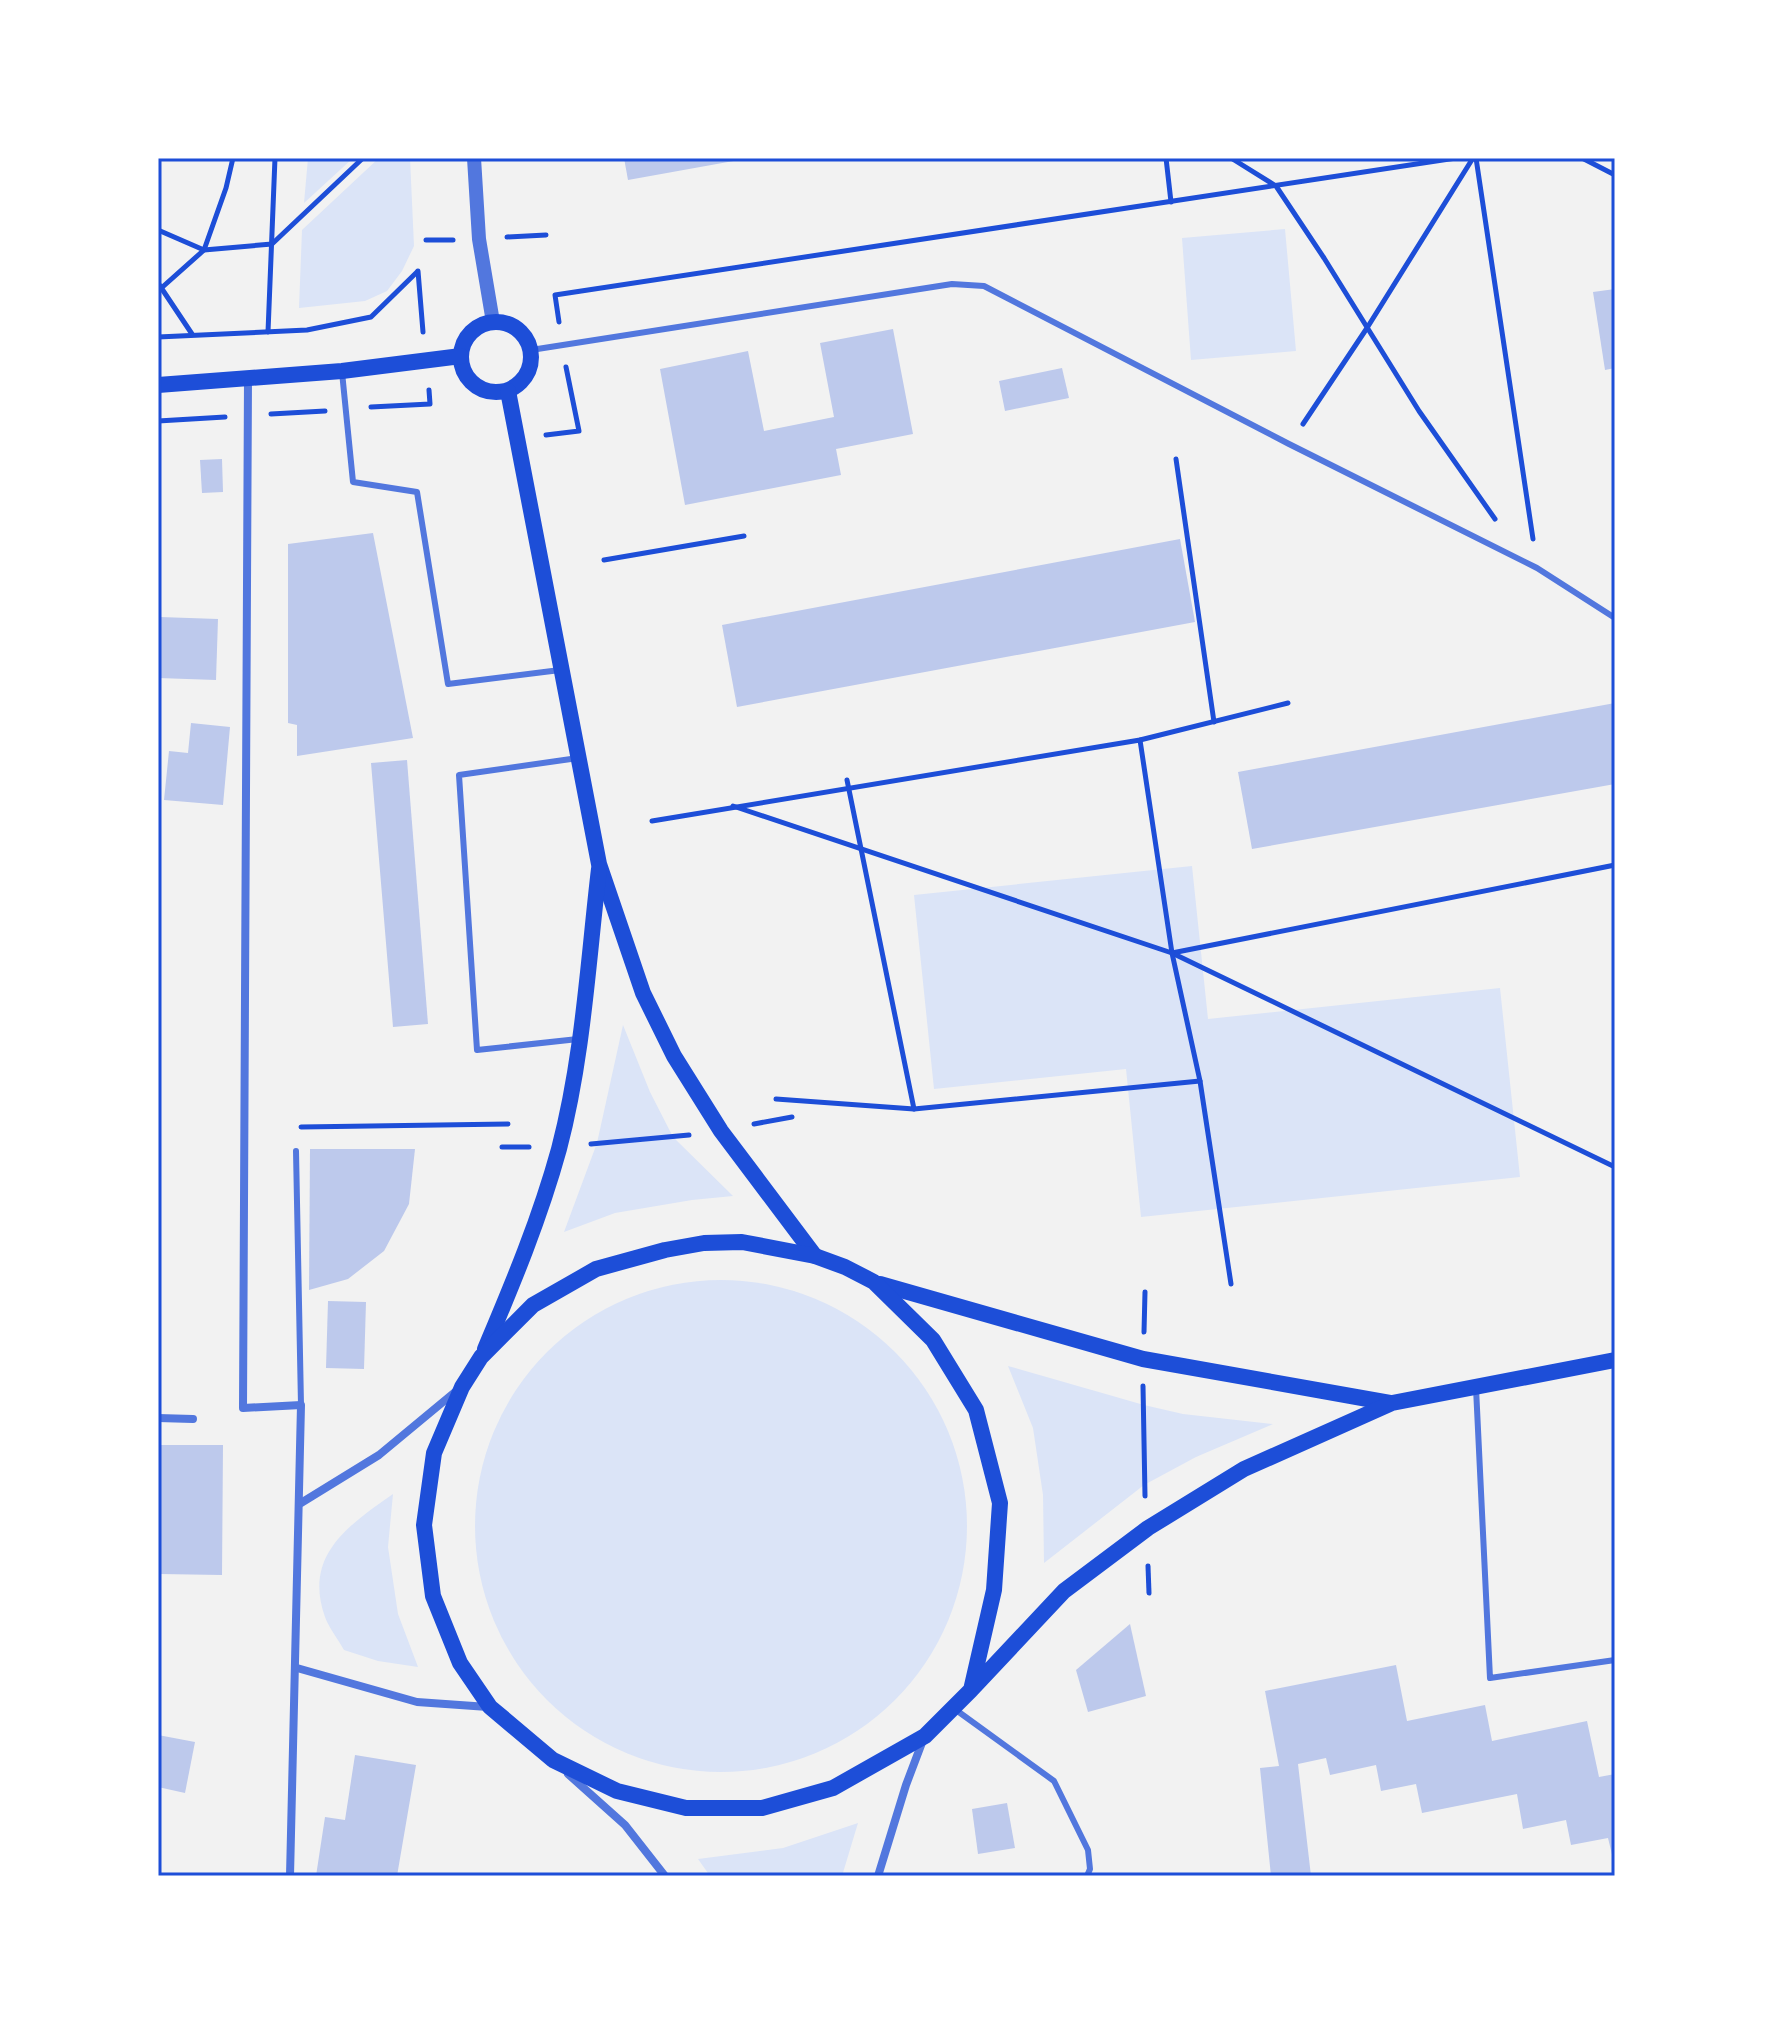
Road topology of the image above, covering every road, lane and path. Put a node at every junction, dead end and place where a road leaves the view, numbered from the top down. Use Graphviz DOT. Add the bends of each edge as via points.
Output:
graph roads {
  1 [pos="233,158"];
  2 [pos="275,158"];
  3 [pos="363,158"];
  4 [pos="474,158"];
  5 [pos="1166,158"];
  6 [pos="1231,158"];
  7 [pos="1456,158"];
  8 [pos="1474,158"];
  9 [pos="1582,158"];
  10 [pos="1615,175"];
  11 [pos="1276,186"];
  12 [pos="1171,202"];
  13 [pos="158,230"];
  14 [pos="272,244"];
  15 [pos="204,250"];
  16 [pos="418,271"];
  17 [pos="158,283"];
  18 [pos="160,290"];
  19 [pos="493,322"];
  20 [pos="1367,328"];
  21 [pos="268,332"];
  22 [pos="192,335"];
  23 [pos="158,337"];
  24 [pos="562,346"];
  25 [pos="531,350"];
  26 [pos="461,356"];
  27 [pos="342,371"];
  28 [pos="248,379"];
  29 [pos="158,385"];
  30 [pos="508,391"];
  31 [pos="430,404"];
  32 [pos="346,409"];
  33 [pos="246,415"];
  34 [pos="158,421"];
  35 [pos="516,439"];
  36 [pos="1289,444"];
  37 [pos="1176,459"];
  38 [pos="1500,525"];
  39 [pos="744,536"];
  40 [pos="604,560"];
  41 [pos="1537,568"];
  42 [pos="1615,618"];
  43 [pos="560,670"];
  44 [pos="1288,703"];
  45 [pos="1214,722"];
  46 [pos="1140,740"];
  47 [pos="578,758"];
  48 [pos="848,784"];
  49 [pos="733,806"];
  50 [pos="652,821"];
  51 [pos="859,848"];
  52 [pos="599,864"];
  53 [pos="1615,865"];
  54 [pos="1172,953"];
  55 [pos="580,1039"];
  56 [pos="1200,1081"];
  57 [pos="776,1099"];
  58 [pos="914,1109"];
  59 [pos="792,1117"];
  60 [pos="508,1124"];
  61 [pos="245,1127"];
  62 [pos="721,1131"];
  63 [pos="560,1146"];
  64 [pos="502,1147"];
  65 [pos="296,1151"];
  66 [pos="1615,1167"];
  67 [pos="815,1256"];
  68 [pos="874,1282"];
  69 [pos="1231,1284"];
  70 [pos="1145,1292"];
  71 [pos="481,1357"];
  72 [pos="1143,1359"];
  73 [pos="1615,1360"];
  74 [pos="462,1387"];
  75 [pos="1476,1388"];
  76 [pos="1392,1403"];
  77 [pos="301,1405"];
  78 [pos="158,1418"];
  79 [pos="193,1419"];
  80 [pos="301,1503"];
  81 [pos="1148,1528"];
  82 [pos="1149,1593"];
  83 [pos="1615,1660"];
  84 [pos="297,1668"];
  85 [pos="971,1690"];
  86 [pos="490,1707"];
  87 [pos="953,1708"];
  88 [pos="925,1736"];
  89 [pos="553,1760"];
  90 [pos="290,1876"];
  91 [pos="665,1876"];
  92 [pos="878,1876"];
  93 [pos="1087,1876"];
  1 -- 15 [label="path"];
  2 -- 14 [label="path"];
  3 -- 14 [label="path"];
  4 -- 19 [label="street" via="479,239"];
  5 -- 12 [label="path"];
  6 -- 11 [label="path"];
  7 -- 11 [label="path"];
  8 -- 20 [label="path"];
  8 -- 41 [label="path"];
  9 -- 10 [label="path"];
  11 -- 12 [label="path"];
  11 -- 20 [label="path"];
  12 -- 24 [label="path" via="555,295"];
  13 -- 15 [label="path"];
  14 -- 15 [label="path"];
  14 -- 21 [label="path"];
  15 -- 18 [label="path"];
  16 -- 21 [label="path" via="371,317"];
  17 -- 18 [label="path"];
  18 -- 22 [label="path"];
  19 -- 25 [label="main road" via="510,324"];
  19 -- 26 [label="main road" via="465,340"];
  20 -- 36 [label="path"];
  20 -- 38 [label="path"];
  21 -- 22 [label="path"];
  22 -- 23 [label="path"];
  24 -- 25 [label="lane"];
  24 -- 35 [label="path" via="579,431"];
  24 -- 36 [label="lane" via="967,283 998,292"];
  25 -- 30 [label="main road" via="522,382"];
  26 -- 27 [label="main road"];
  26 -- 30 [label="main road" via="464,373 475,386 490,393"];
  27 -- 28 [label="main road"];
  27 -- 32 [label="lane"];
  28 -- 29 [label="main road"];
  28 -- 33 [label="street"];
  30 -- 35 [label="main road"];
  31 -- 32 [label="path"];
  32 -- 33 [label="path"];
  32 -- 43 [label="lane" via="353,482 417,492 448,684"];
  33 -- 34 [label="path"];
  33 -- 61 [label="street"];
  35 -- 43 [label="main road"];
  36 -- 41 [label="lane"];
  37 -- 45 [label="path"];
  39 -- 40 [label="path"];
  41 -- 42 [label="lane"];
  43 -- 47 [label="main road"];
  44 -- 45 [label="path"];
  45 -- 46 [label="path"];
  46 -- 48 [label="path"];
  46 -- 54 [label="path"];
  47 -- 52 [label="main road"];
  47 -- 55 [label="lane" via="459,775 477,1050"];
  48 -- 49 [label="path"];
  48 -- 51 [label="path"];
  49 -- 50 [label="path"];
  49 -- 51 [label="path"];
  51 -- 54 [label="path"];
  51 -- 58 [label="path"];
  52 -- 55 [label="main road"];
  52 -- 62 [label="main road" via="643,993 674,1056"];
  53 -- 54 [label="path"];
  54 -- 56 [label="path"];
  54 -- 66 [label="path"];
  55 -- 63 [label="main road"];
  56 -- 58 [label="path"];
  56 -- 69 [label="path"];
  57 -- 58 [label="path"];
  59 -- 62 [label="path"];
  60 -- 61 [label="path"];
  61 -- 77 [label="street" via="243,1408"];
  62 -- 63 [label="path"];
  62 -- 67 [label="main road"];
  63 -- 64 [label="path"];
  63 -- 71 [label="main road" via="530,1244"];
  65 -- 77 [label="lane"];
  67 -- 68 [label="main road"];
  67 -- 71 [label="main road" via="742,1242 704,1243 596,1269 533,1305"];
  68 -- 72 [label="main road"];
  68 -- 85 [label="main road" via="933,1340 976,1410 1000,1503 994,1590"];
  70 -- 72 [label="path"];
  71 -- 74 [label="main road"];
  72 -- 76 [label="main road"];
  72 -- 81 [label="path"];
  73 -- 75 [label="main road"];
  74 -- 80 [label="street" via="379,1455"];
  74 -- 86 [label="main road" via="434,1453 424,1525 433,1596 460,1663"];
  75 -- 76 [label="main road"];
  75 -- 83 [label="lane" via="1490,1678"];
  76 -- 81 [label="main road" via="1244,1469"];
  77 -- 80 [label="street"];
  78 -- 79 [label="street"];
  80 -- 84 [label="street"];
  81 -- 82 [label="path"];
  81 -- 85 [label="main road" via="1064,1591"];
  84 -- 86 [label="street" via="417,1702"];
  84 -- 90 [label="street"];
  85 -- 87 [label="main road"];
  86 -- 89 [label="main road"];
  87 -- 88 [label="main road"];
  87 -- 93 [label="lane" via="1054,1781 1088,1850"];
  88 -- 89 [label="main road" via="833,1788 762,1808 686,1808 617,1791"];
  88 -- 92 [label="street"];
  89 -- 91 [label="street" via="625,1825"];
}
